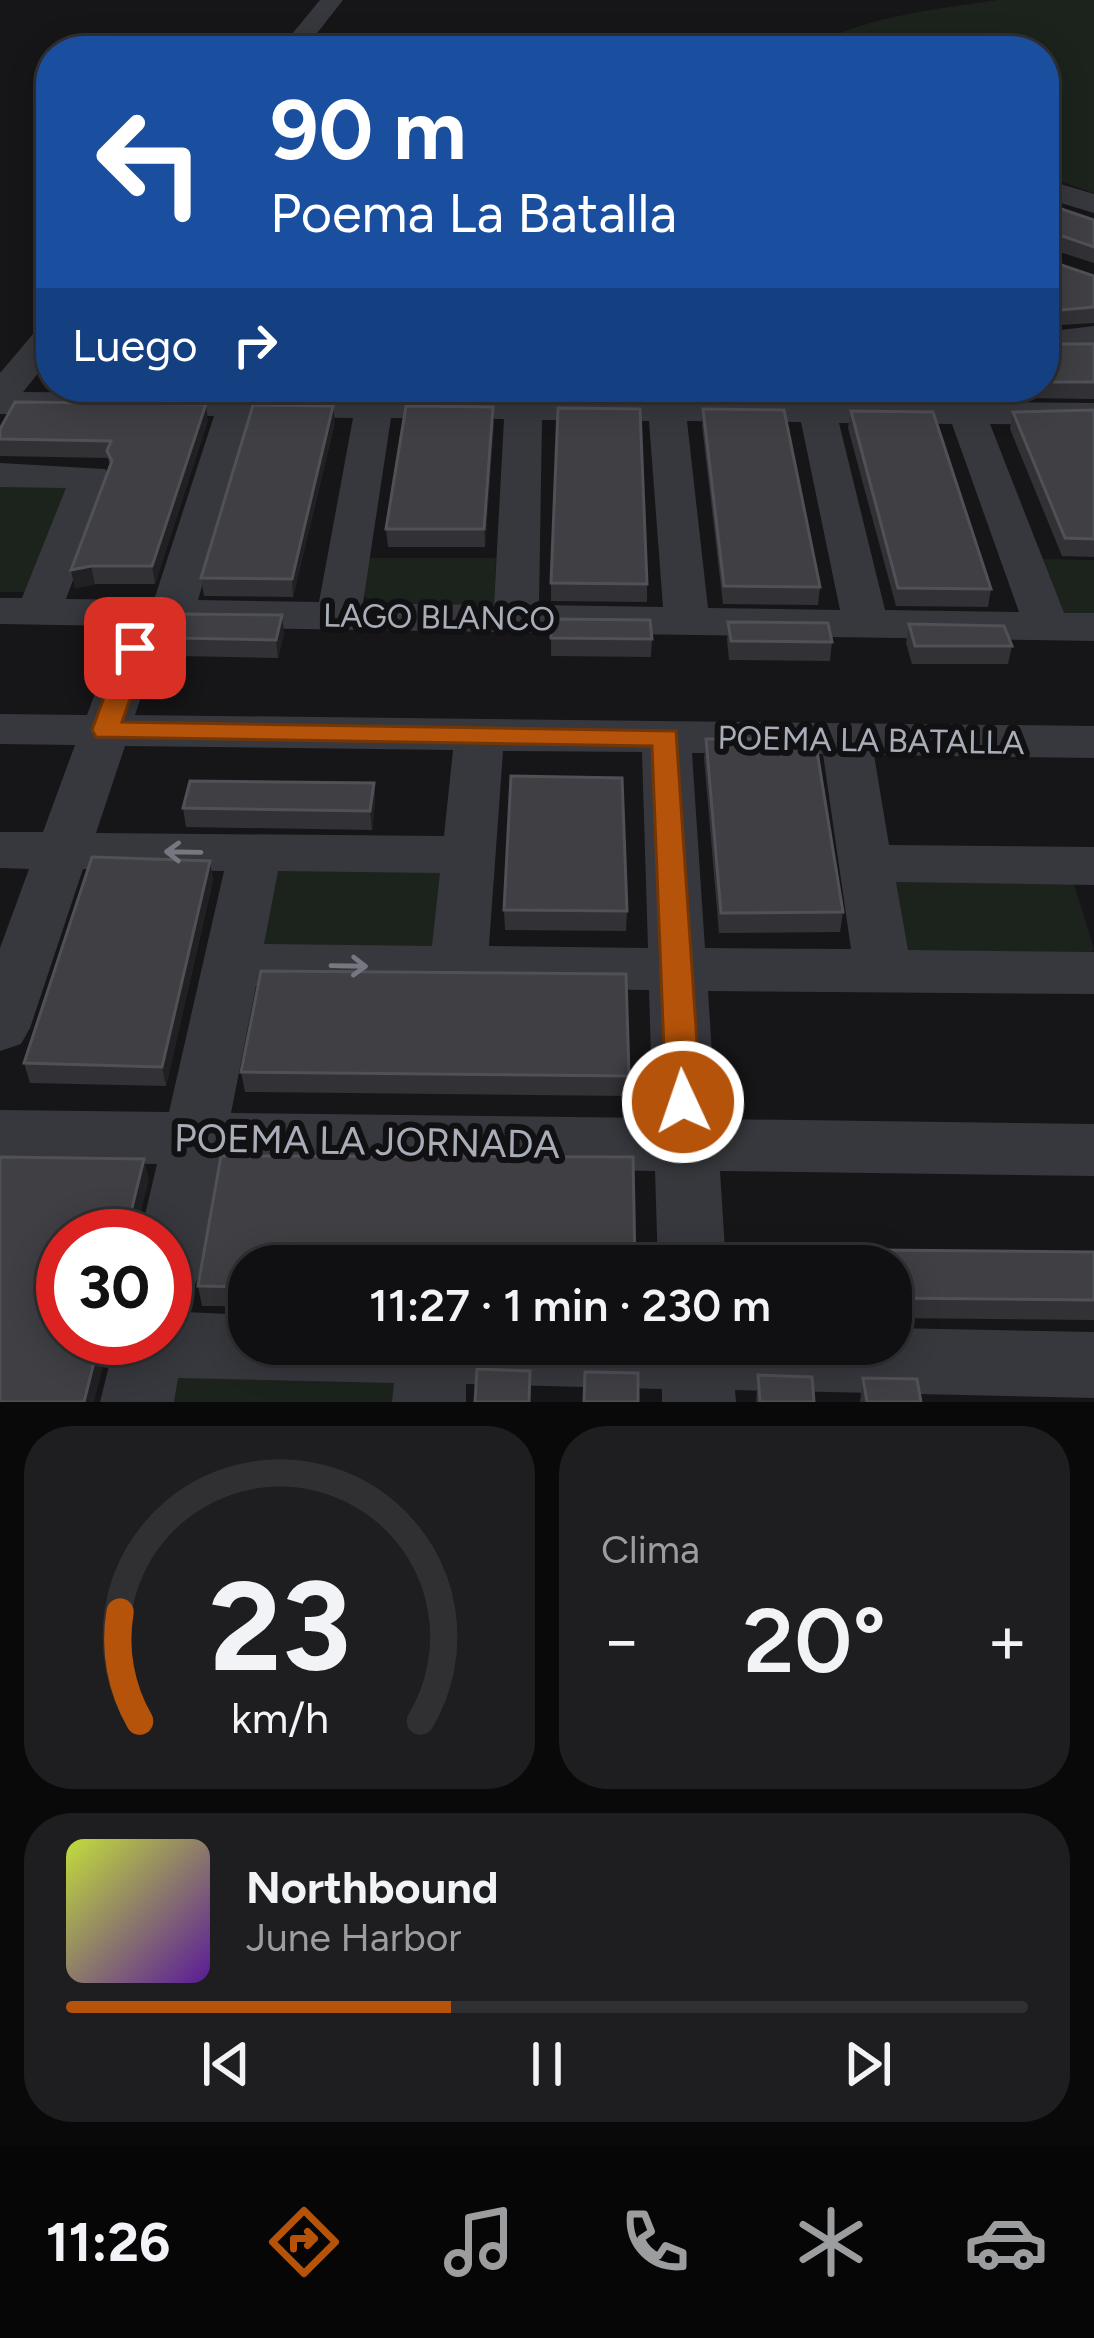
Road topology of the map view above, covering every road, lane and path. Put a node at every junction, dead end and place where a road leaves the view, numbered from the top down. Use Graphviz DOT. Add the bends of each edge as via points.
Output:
graph roads {
  1 [pos="332,0"];
  2 [pos="302,36"];
  3 [pos="1059,193"];
  4 [pos="1094,205"];
  5 [pos="1059,208"];
  6 [pos="1094,221"];
  7 [pos="1094,336"];
  8 [pos="1059,343"];
  9 [pos="36,355"];
  10 [pos="0,400"];
  11 [pos="36,401"];
  12 [pos="97,402"];
  13 [pos="288,402"];
  14 [pos="380,402"];
  15 [pos="458,402"];
  16 [pos="939,402"];
  17 [pos="964,402"];
  18 [pos="982,402"];
  19 [pos="242,405"];
  20 [pos="523,407"];
  21 [pos="668,410"];
  22 [pos="818,412"];
  23 [pos="1094,414"];
  24 [pos="0,476"];
  25 [pos="19,611"];
  26 [pos="159,613"];
  27 [pos="339,616"];
  28 [pos="516,619"];
  29 [pos="687,621"];
  30 [pos="866,624"];
  31 [pos="1047,626"];
  32 [pos="1094,627"];
  33 [pos="0,729"];
  34 [pos="106,730"];
  35 [pos="479,735"];
  36 [pos="666,737"];
  37 [pos="846,739"];
  38 [pos="1094,742"];
  39 [pos="0,850"];
  40 [pos="63,851"];
  41 [pos="255,853"];
  42 [pos="468,855"];
  43 [pos="866,862"];
  44 [pos="1092,873"];
  45 [pos="232,965"];
  46 [pos="459,968"];
  47 [pos="677,970"];
  48 [pos="883,972"];
  49 [pos="1094,974"];
  50 [pos="0,1028"];
  51 [pos="0,1136"];
  52 [pos="195,1139"];
  53 [pos="686,1146"];
  54 [pos="1094,1150"];
  55 [pos="180,1209"];
  56 [pos="691,1245"];
  57 [pos="192,1364"];
  58 [pos="1094,1365"];
  59 [pos="697,1368"];
  60 [pos="430,1377"];
  61 [pos="961,1382"];
  1 -- 2 [label="street"];
  3 -- 4 [label="street"];
  5 -- 6 [label="street"];
  7 -- 8 [label="street"];
  9 -- 10 [label="street"];
  10 -- 11 [label="street"];
  12 -- 19 [label="street"];
  13 -- 19 [label="street"];
  14 -- 27 [label="street"];
  15 -- 20 [label="street"];
  16 -- 22 [label="street"];
  17 -- 31 [label="street"];
  18 -- 23 [label="street"];
  19 -- 26 [label="street"];
  20 -- 21 [label="street"];
  20 -- 28 [label="street"];
  21 -- 22 [label="street"];
  21 -- 29 [label="street"];
  22 -- 30 [label="street"];
  24 -- 25 [label="street" via="92,477"];
  25 -- 26 [label="street, LAGO BLANCO"];
  26 -- 27 [label="street, LAGO BLANCO"];
  26 -- 34 [label="street"];
  27 -- 28 [label="street, LAGO BLANCO"];
  28 -- 29 [label="street, LAGO BLANCO"];
  29 -- 30 [label="street, LAGO BLANCO"];
  30 -- 31 [label="street, LAGO BLANCO"];
  31 -- 32 [label="street, LAGO BLANCO"];
  33 -- 34 [label="street, POEMA LA BATALLA"];
  34 -- 35 [label="street, POEMA LA BATALLA"];
  34 -- 40 [label="street"];
  35 -- 36 [label="street, POEMA LA BATALLA"];
  35 -- 42 [label="street"];
  36 -- 37 [label="street, POEMA LA BATALLA"];
  36 -- 47 [label="street"];
  37 -- 38 [label="street, POEMA LA BATALLA"];
  37 -- 43 [label="street"];
  39 -- 40 [label="street"];
  41 -- 40 [label="street, one-way"];
  40 -- 50 [label="street"];
  41 -- 42 [label="street"];
  41 -- 45 [label="street"];
  42 -- 46 [label="street"];
  43 -- 44 [label="street"];
  43 -- 48 [label="street"];
  45 -- 46 [label="street, one-way"];
  45 -- 52 [label="street"];
  46 -- 47 [label="street"];
  47 -- 48 [label="street"];
  47 -- 53 [label="street"];
  48 -- 49 [label="street"];
  51 -- 52 [label="street, POEMA LA JORNADA"];
  52 -- 53 [label="street, POEMA LA JORNADA"];
  52 -- 55 [label="street"];
  53 -- 54 [label="street, POEMA LA JORNADA"];
  53 -- 56 [label="street"];
  57 -- 60 [label="street"];
  58 -- 61 [label="street"];
  59 -- 60 [label="street"];
  59 -- 61 [label="street"];
}
